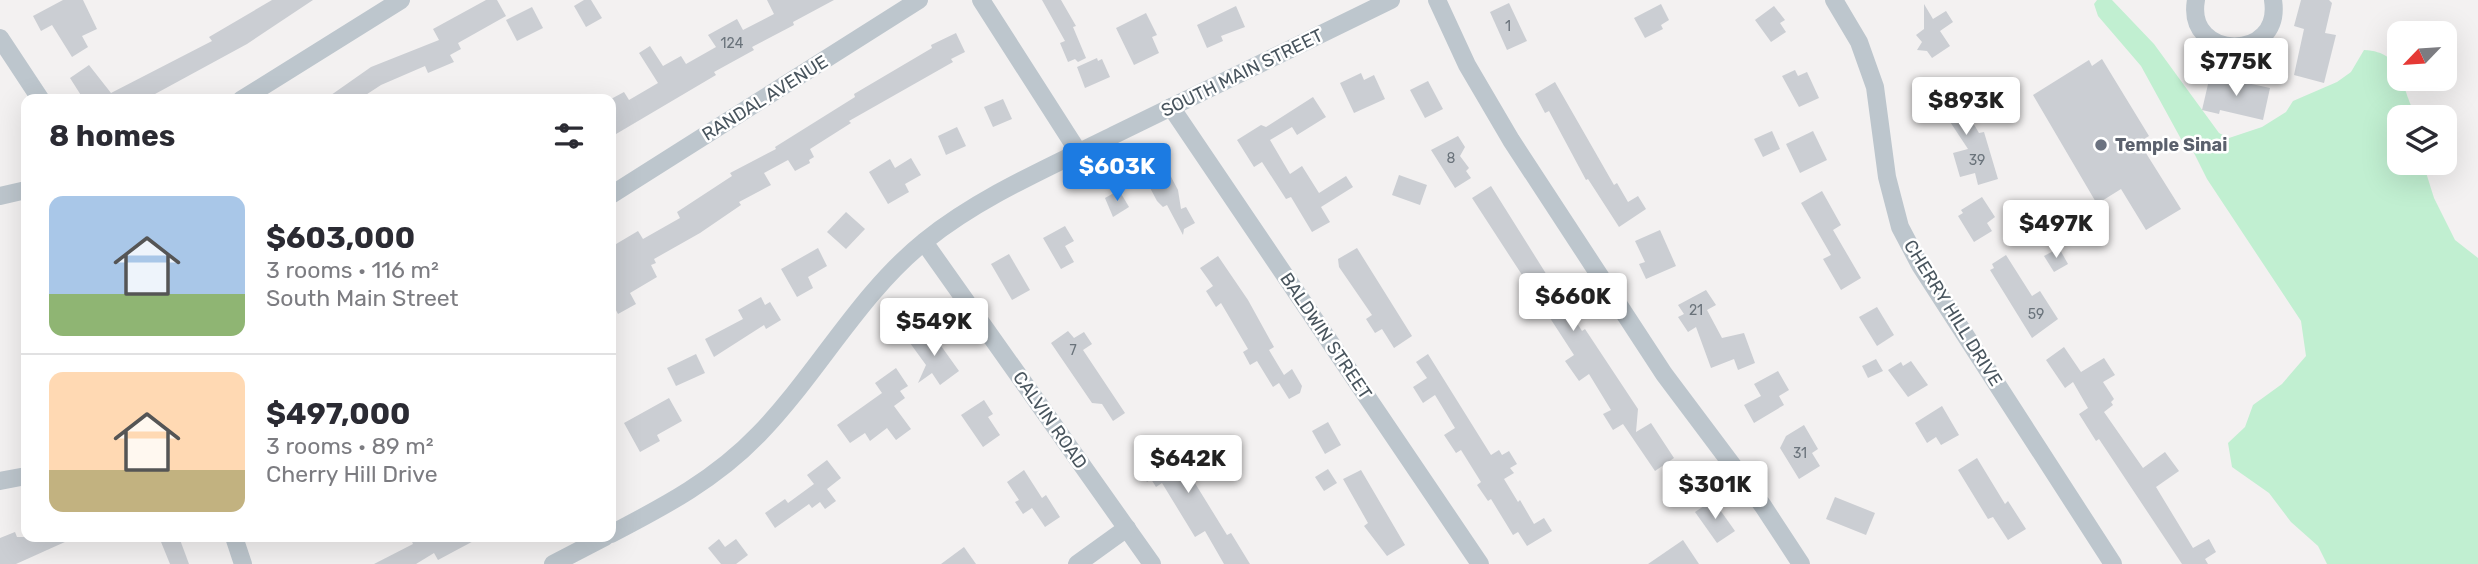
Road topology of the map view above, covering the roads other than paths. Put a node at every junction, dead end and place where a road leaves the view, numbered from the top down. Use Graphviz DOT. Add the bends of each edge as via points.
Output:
graph roads {
  1 [pos="401,0"];
  2 [pos="919,0"];
  3 [pos="981,0"];
  4 [pos="1391,0"];
  5 [pos="1437,0"];
  6 [pos="1834,0"];
  7 [pos="2196,0"];
  8 [pos="2273,0"];
  9 [pos="0,38"];
  10 [pos="37,94"];
  11 [pos="251,94"];
  12 [pos="1171,107"];
  13 [pos="1079,152"];
  14 [pos="21,191"];
  15 [pos="616,192"];
  16 [pos="0,196"];
  17 [pos="924,242"];
  18 [pos="21,476"];
  19 [pos="0,481"];
  20 [pos="1127,528"];
  21 [pos="616,531"];
  22 [pos="236,542"];
  23 [pos="595,542"];
  24 [pos="243,564"];
  25 [pos="553,564"];
  26 [pos="1077,564"];
  27 [pos="1152,564"];
  28 [pos="1480,564"];
  29 [pos="1801,564"];
  30 [pos="2113,564"];
  1 -- 11 [label="street"];
  2 -- 15 [label="street, RANDAL AVENUE"];
  3 -- 13 [label="street"];
  4 -- 12 [label="street, SOUTH MAIN STREET"];
  5 -- 29 [label="street" via="1510,140 1664,374"];
  6 -- 30 [label="street, CHERRY HILL DRIVE" via="1859,42 1875,87 1886,177 1900,227"];
  7 -- 8 [label="street" via="2201,30 2210,39 2235,48 2248,45 2268,29"];
  9 -- 10 [label="street"];
  12 -- 13 [label="street, SOUTH MAIN STREET"];
  12 -- 28 [label="street, BALDWIN STREET"];
  13 -- 17 [label="street, SOUTH MAIN STREET" via="984,201"];
  14 -- 16 [label="street"];
  17 -- 20 [label="street, CALVIN ROAD"];
  17 -- 21 [label="street, SOUTH MAIN STREET" via="883,282 777,415 740,453 684,495"];
  18 -- 19 [label="street"];
  20 -- 26 [label="street"];
  20 -- 27 [label="street, CALVIN ROAD"];
  22 -- 24 [label="street"];
  23 -- 25 [label="street"];
}
